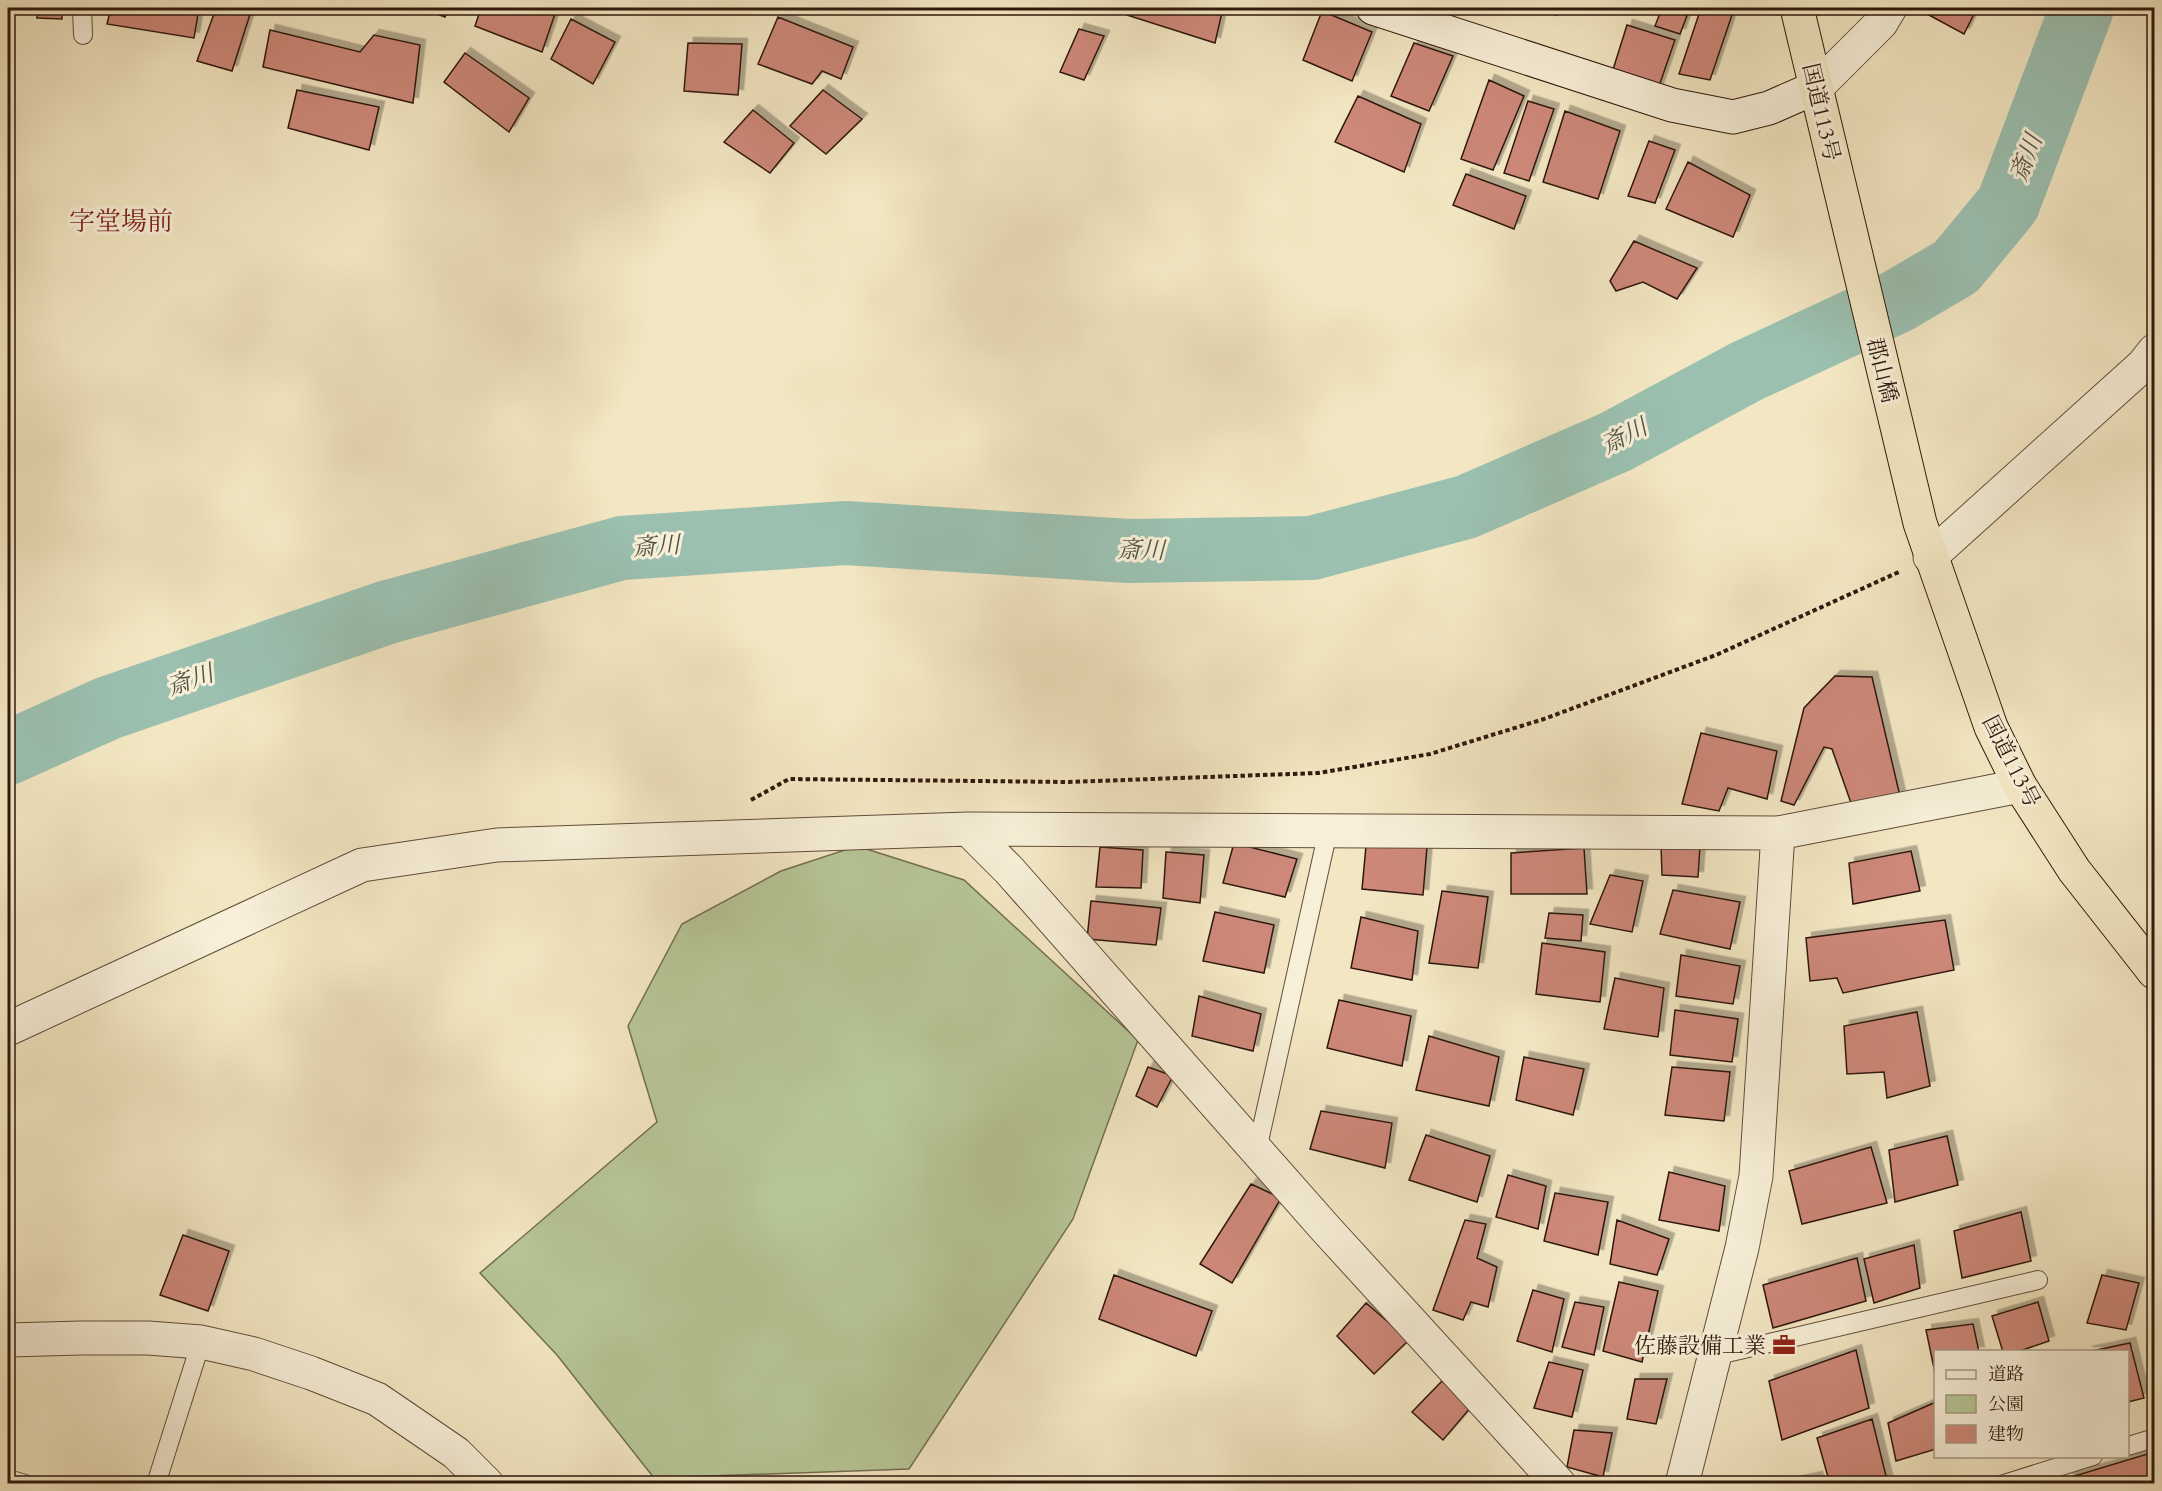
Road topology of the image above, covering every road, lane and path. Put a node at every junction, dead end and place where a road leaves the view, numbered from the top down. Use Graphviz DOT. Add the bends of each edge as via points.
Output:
graph roads {
  1 [pos="82,8"];
  2 [pos="1373,8"];
  3 [pos="1797,8"];
  4 [pos="1890,8"];
  5 [pos="83,35"];
  6 [pos="1817,87"];
  7 [pos="1846,217"];
  8 [pos="2154,351"];
  9 [pos="1920,523"];
  10 [pos="1930,557"];
  11 [pos="2020,786"];
  12 [pos="750,801"];
  13 [pos="968,829"];
  14 [pos="1328,831"];
  15 [pos="1778,833"];
  16 [pos="2154,972"];
  17 [pos="8,1029"];
  18 [pos="1257,1150"];
  19 [pos="2037,1280"];
  20 [pos="8,1340"];
  21 [pos="201,1342"];
  22 [pos="1714,1356"];
  23 [pos="2148,1440"];
  24 [pos="2129,1445"];
  25 [pos="2088,1458"];
  26 [pos="8,1479"];
  27 [pos="479,1480"];
  28 [pos="1685,1481"];
  29 [pos="25,1484"];
  30 [pos="156,1484"];
  31 [pos="1558,1484"];
  32 [pos="2004,1484"];
  1 -- 5 [label="lane"];
  2 -- 6 [label="street" via="1672,105 1733,117 1769,108"];
  3 -- 6 [label="highway, 国道113号"];
  4 -- 6 [label="street" via="1881,23"];
  6 -- 7 [label="highway, 国道113号"];
  7 -- 9 [label="highway, 郡山橋"];
  8 -- 10 [label="street"];
  9 -- 10 [label="highway, 国道113号"];
  10 -- 11 [label="highway, 国道113号" via="1991,727"];
  10 -- 12 [label="path" via="1716,655 1544,718 1430,754 1318,773 1069,782 789,779"];
  11 -- 15 [label="street"];
  11 -- 16 [label="highway, 国道113号" via="2074,870"];
  13 -- 14 [label="street"];
  13 -- 17 [label="street" via="497,845 362,865"];
  13 -- 18 [label="street" via="1009,870"];
  14 -- 15 [label="street"];
  14 -- 18 [label="lane"];
  15 -- 22 [label="street" via="1756,1176"];
  18 -- 31 [label="street"];
  19 -- 22 [label="lane"];
  20 -- 21 [label="street" via="114,1338"];
  21 -- 27 [label="street" via="292,1366 377,1399 456,1453"];
  21 -- 30 [label="lane"];
  22 -- 28 [label="street"];
  23 -- 24 [label="lane"];
  25 -- 32 [label="lane"];
  26 -- 29 [label="lane"];
}
